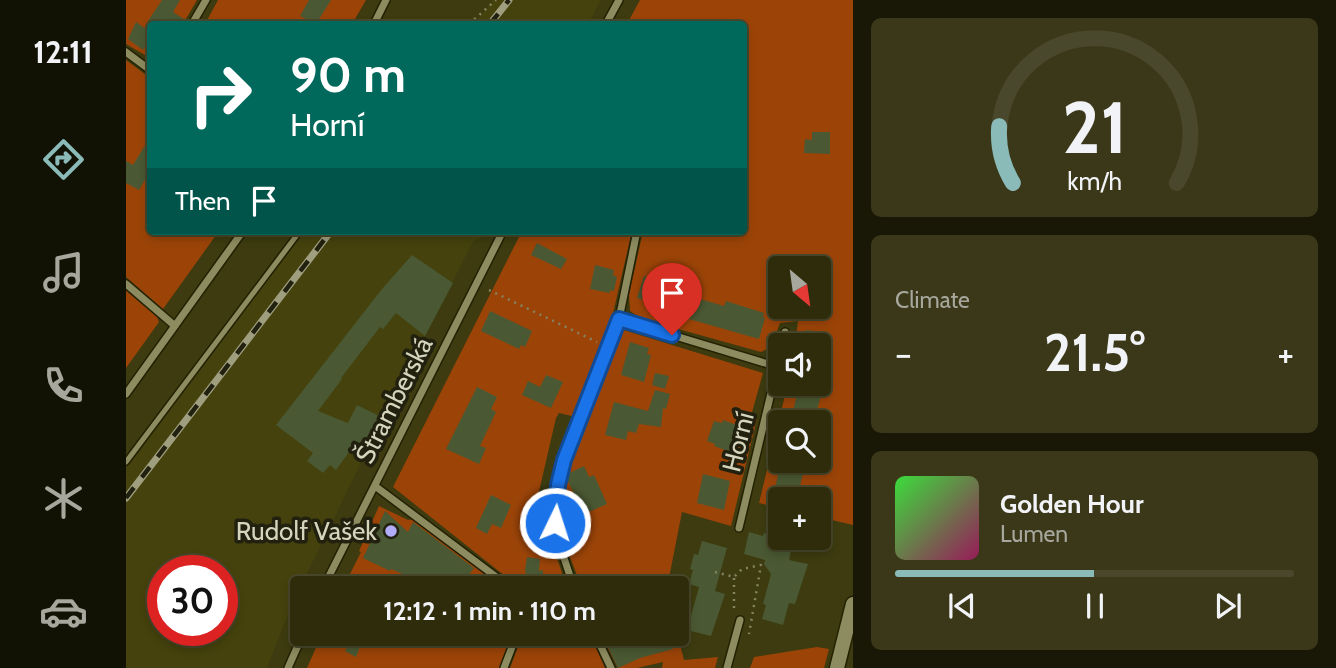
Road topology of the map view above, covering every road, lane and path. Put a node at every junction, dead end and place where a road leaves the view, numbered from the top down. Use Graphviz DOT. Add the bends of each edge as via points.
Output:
graph roads {
  1 [pos="206,0"];
  2 [pos="386,0"];
  3 [pos="496,0"];
  4 [pos="619,0"];
  5 [pos="613,10"];
  6 [pos="194,21"];
  7 [pos="376,21"];
  8 [pos="472,21"];
  9 [pos="608,21"];
  10 [pos="615,21"];
  11 [pos="126,52"];
  12 [pos="147,68"];
  13 [pos="240,235"];
  14 [pos="297,235"];
  15 [pos="501,235"];
  16 [pos="636,235"];
  17 [pos="126,284"];
  18 [pos="489,290"];
  19 [pos="619,319"];
  20 [pos="175,326"];
  21 [pos="609,348"];
  22 [pos="768,364"];
  23 [pos="126,394"];
  24 [pos="771,396"];
  25 [pos="126,462"];
  26 [pos="375,486"];
  27 [pos="739,528"];
  28 [pos="715,572"];
  29 [pos="329,576"];
  30 [pos="495,576"];
  31 [pos="570,576"];
  32 [pos="734,577"];
  33 [pos="853,604"];
  34 [pos="740,620"];
  35 [pos="736,635"];
  36 [pos="298,646"];
  37 [pos="512,646"];
  38 [pos="601,646"];
  39 [pos="288,668"];
  40 [pos="504,668"];
  41 [pos="611,668"];
  42 [pos="727,668"];
  43 [pos="837,668"];
  1 -- 6 [label="street"];
  2 -- 7 [label="street"];
  3 -- 8 [label="path"];
  4 -- 5 [label="street"];
  5 -- 9 [label="street"];
  5 -- 10 [label="street"];
  11 -- 12 [label="street"];
  13 -- 20 [label="street"];
  14 -- 25 [label="lane"];
  15 -- 26 [label="street, Štramberská"];
  16 -- 19 [label="street"];
  17 -- 20 [label="street"];
  18 -- 21 [label="path"];
  19 -- 21 [label="street"];
  19 -- 22 [label="street"];
  20 -- 23 [label="street"];
  21 -- 31 [label="street" via="558,485 556,534"];
  24 -- 27 [label="street, Horní"];
  26 -- 29 [label="street, Štramberská"];
  26 -- 30 [label="street"];
  28 -- 32 [label="path"];
  32 -- 34 [label="path" via="734,618"];
  32 -- 35 [label="path" via="742,569 761,565 751,634"];
  33 -- 43 [label="main road"];
  34 -- 35 [label="street"];
  35 -- 42 [label="street"];
  36 -- 39 [label="street"];
  37 -- 40 [label="street"];
  38 -- 41 [label="street"];
}
